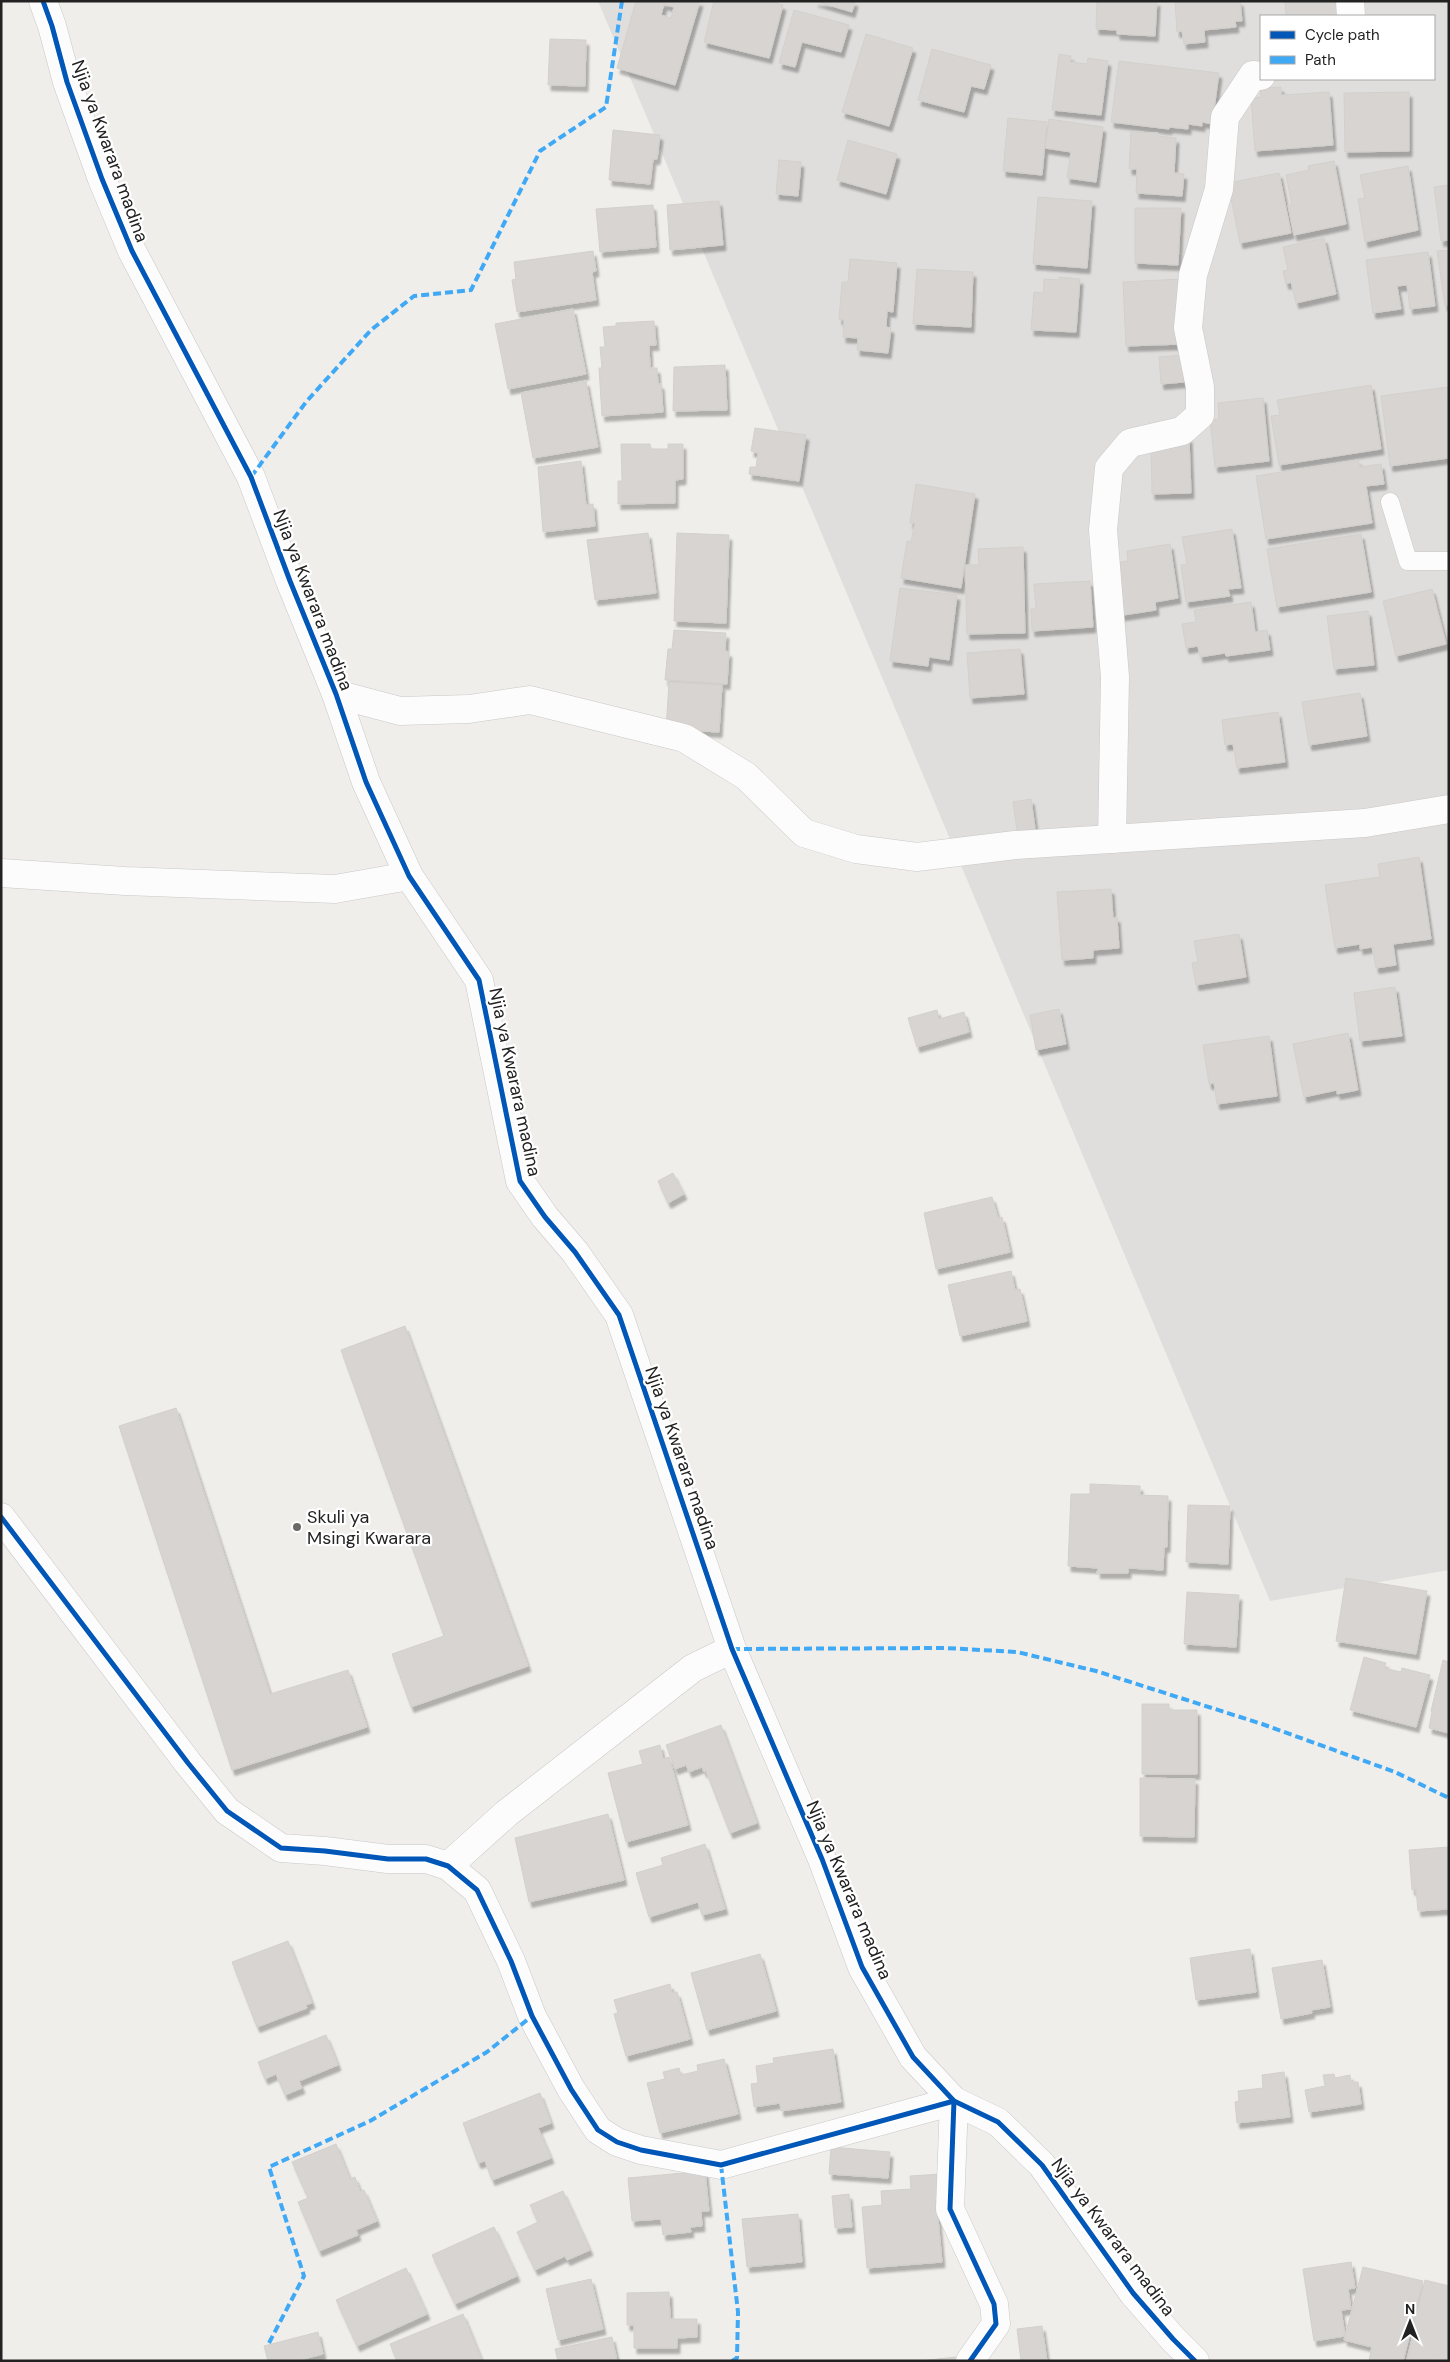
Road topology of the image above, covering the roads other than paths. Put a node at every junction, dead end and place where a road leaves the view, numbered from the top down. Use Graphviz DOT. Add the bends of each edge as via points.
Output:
graph roads {
  1 [pos="43,1"];
  2 [pos="1350,1"];
  3 [pos="1351,15"];
  4 [pos="1260,76"];
  5 [pos="1390,502"];
  6 [pos="1449,562"];
  7 [pos="336,694"];
  8 [pos="1449,809"];
  9 [pos="1112,839"];
  10 [pos="1,874"];
  11 [pos="409,876"];
  12 [pos="1,1517"];
  13 [pos="732,1649"];
  14 [pos="448,1866"];
  15 [pos="954,2101"];
  16 [pos="970,2361"];
  17 [pos="1195,2361"];
  1 -- 7 [label="street, Njia ya Kwarara madina" via="66,82 124,233 251,477"];
  2 -- 3 [label="street"];
  4 -- 9 [label="street" via="1253,75 1224,117 1219,189 1193,275 1188,328 1200,387 1200,415 1182,431 1130,443 1109,468 1103,530 1115,678"];
  5 -- 6 [label="lane" via="1408,562"];
  7 -- 9 [label="street" via="400,711 469,709 530,700 684,738 746,776 804,833 856,849 916,856"];
  7 -- 11 [label="street, Njia ya Kwarara madina" via="366,782"];
  8 -- 9 [label="street" via="1365,823"];
  10 -- 11 [label="street" via="335,889"];
  11 -- 13 [label="street, Njia ya Kwarara madina" via="479,980 520,1182 619,1315"];
  12 -- 14 [label="street" via="227,1811 281,1848 325,1850 388,1860 426,1860"];
  13 -- 14 [label="street" via="693,1668 507,1813"];
  13 -- 15 [label="street, Njia ya Kwarara madina" via="822,1860 862,1967 913,2057"];
  14 -- 15 [label="street" via="476,1890 511,1961 532,2016 571,2089 598,2130 617,2142 641,2150 721,2165"];
  15 -- 16 [label="street" via="950,2209 994,2304 997,2319"];
  15 -- 17 [label="street, Njia ya Kwarara madina" via="998,2122 1042,2165 1133,2293"];
}
